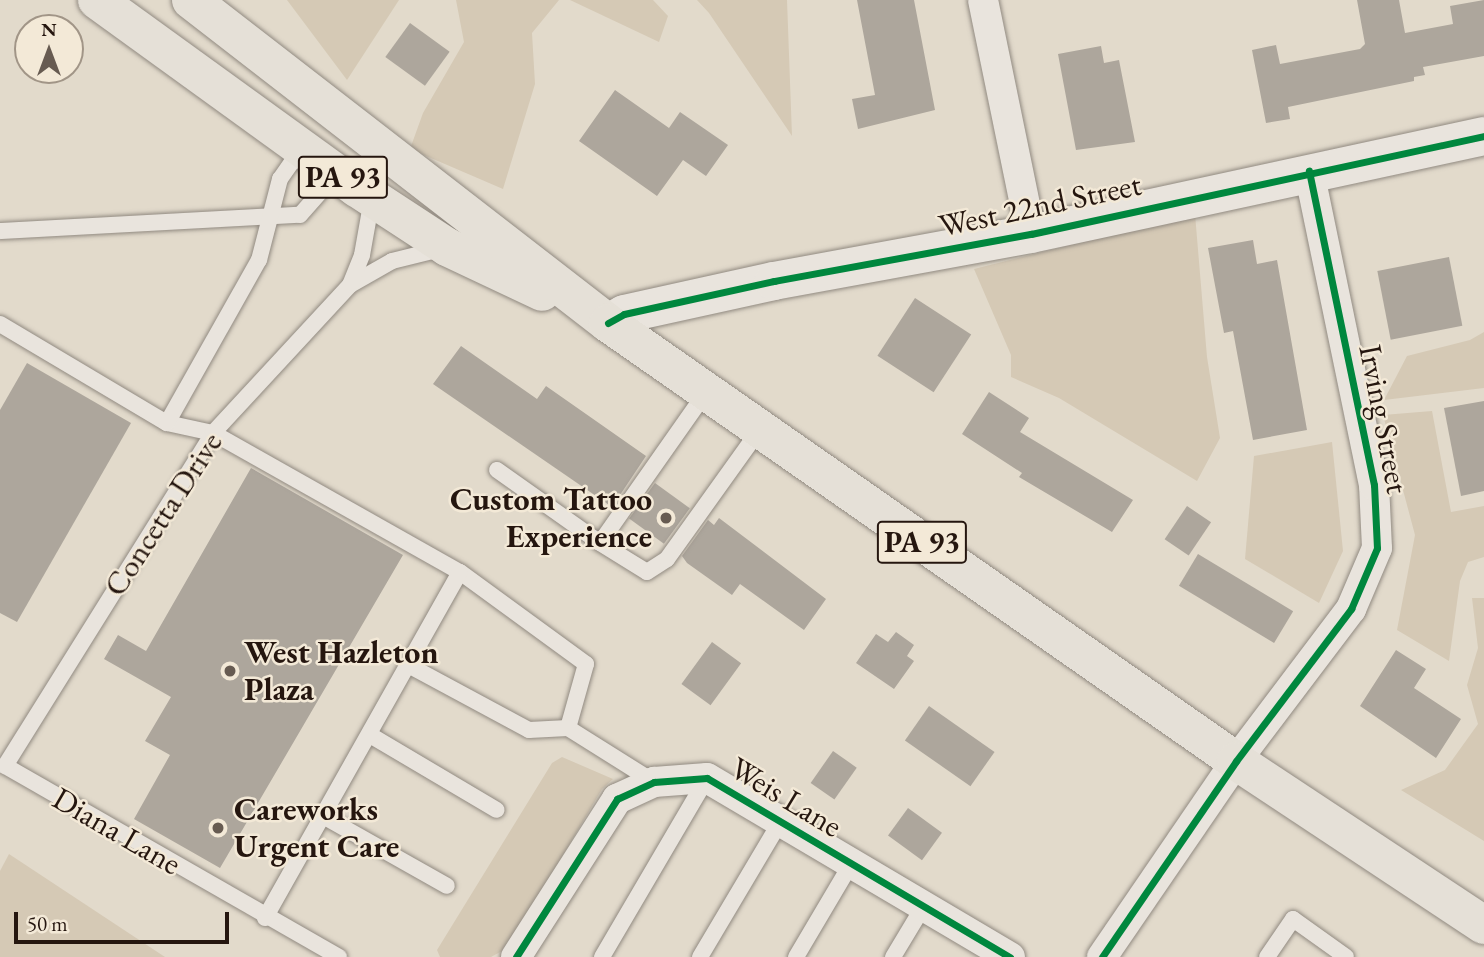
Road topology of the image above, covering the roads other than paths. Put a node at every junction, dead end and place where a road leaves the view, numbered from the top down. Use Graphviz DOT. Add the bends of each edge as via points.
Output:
graph roads {
  1 [pos="97,0"];
  2 [pos="191,0"];
  3 [pos="982,0"];
  4 [pos="1484,136"];
  5 [pos="302,148"];
  6 [pos="1309,172"];
  7 [pos="337,173"];
  8 [pos="372,198"];
  9 [pos="270,214"];
  10 [pos="0,231"];
  11 [pos="1031,234"];
  12 [pos="447,247"];
  13 [pos="350,285"];
  14 [pos="608,323"];
  15 [pos="0,324"];
  16 [pos="706,391"];
  17 [pos="167,423"];
  18 [pos="760,429"];
  19 [pos="213,433"];
  20 [pos="497,470"];
  21 [pos="600,543"];
  22 [pos="460,572"];
  23 [pos="410,666"];
  24 [pos="568,728"];
  25 [pos="370,735"];
  26 [pos="1236,761"];
  27 [pos="5,766"];
  28 [pos="707,778"];
  29 [pos="654,782"];
  30 [pos="497,810"];
  31 [pos="323,816"];
  32 [pos="780,822"];
  33 [pos="851,864"];
  34 [pos="447,886"];
  35 [pos="923,907"];
  36 [pos="265,918"];
  37 [pos="1484,926"];
  38 [pos="996,954"];
  39 [pos="339,957"];
  40 [pos="516,957"];
  41 [pos="602,957"];
  42 [pos="700,957"];
  43 [pos="796,957"];
  44 [pos="893,957"];
  45 [pos="1102,957"];
  46 [pos="1268,957"];
  47 [pos="1346,957"];
  1 -- 5 [label="highway, PA 93"];
  2 -- 14 [label="highway, PA 93"];
  3 -- 11 [label="street"];
  4 -- 6 [label="street, West 22nd Street"];
  5 -- 7 [label="highway, PA 93"];
  5 -- 9 [label="lane" via="280,179"];
  6 -- 11 [label="street, West 22nd Street"];
  6 -- 26 [label="street, Irving Street" via="1374,485 1377,548 1351,609"];
  7 -- 8 [label="highway, PA 93"];
  7 -- 9 [label="lane" via="300,215"];
  8 -- 12 [label="highway, PA 93"];
  8 -- 13 [label="lane, Concetta Drive" via="362,255"];
  9 -- 10 [label="lane"];
  9 -- 17 [label="lane" via="259,260"];
  11 -- 14 [label="street, West 22nd Street" via="774,281 624,314"];
  12 -- 13 [label="lane, Concetta Drive" via="392,261"];
  12 -- 14 [label="highway, PA 93"];
  13 -- 19 [label="lane, Concetta Drive"];
  14 -- 16 [label="highway, PA 93"];
  15 -- 17 [label="lane"];
  16 -- 18 [label="highway, PA 93"];
  16 -- 21 [label="lane"];
  17 -- 19 [label="lane"];
  18 -- 21 [label="lane" via="667,559 647,572"];
  18 -- 26 [label="highway, PA 93"];
  19 -- 22 [label="lane"];
  19 -- 27 [label="lane, Concetta Drive"];
  20 -- 21 [label="lane"];
  22 -- 23 [label="lane"];
  22 -- 24 [label="lane" via="586,664"];
  23 -- 24 [label="lane" via="529,730"];
  23 -- 25 [label="lane"];
  24 -- 29 [label="lane"];
  25 -- 30 [label="lane"];
  25 -- 31 [label="lane"];
  26 -- 37 [label="highway, PA 93"];
  26 -- 45 [label="street"];
  27 -- 36 [label="lane, Diana Lane"];
  28 -- 29 [label="street, Weis Lane"];
  28 -- 32 [label="street, Weis Lane"];
  28 -- 41 [label="lane"];
  29 -- 40 [label="street, Weis Lane" via="617,799"];
  31 -- 34 [label="lane"];
  31 -- 36 [label="lane"];
  32 -- 33 [label="street, Weis Lane"];
  32 -- 42 [label="lane"];
  33 -- 35 [label="street, Weis Lane"];
  33 -- 43 [label="lane"];
  35 -- 38 [label="street, Weis Lane"];
  35 -- 44 [label="lane"];
  36 -- 39 [label="lane, Diana Lane"];
  46 -- 47 [label="lane" via="1293,919"];
}
